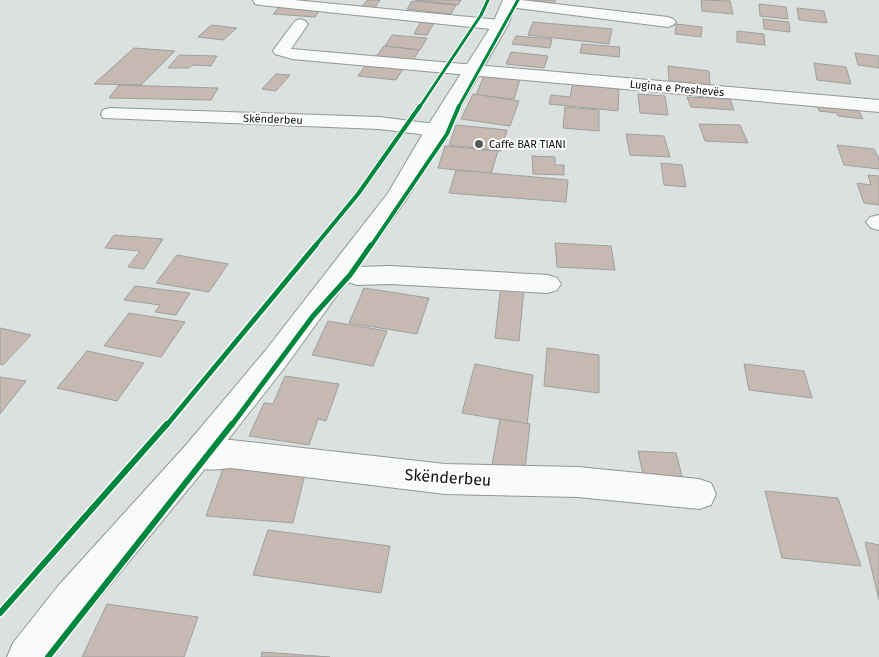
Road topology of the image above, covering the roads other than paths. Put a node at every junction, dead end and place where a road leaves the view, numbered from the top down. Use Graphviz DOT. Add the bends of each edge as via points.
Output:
graph roads {
  1 [pos="260,1"];
  2 [pos="506,9"];
  3 [pos="668,22"];
  4 [pos="300,24"];
  5 [pos="474,68"];
  6 [pos="879,106"];
  7 [pos="110,114"];
  8 [pos="435,130"];
  9 [pos="341,271"];
  10 [pos="548,284"];
  11 [pos="197,454"];
  12 [pos="699,494"];
  13 [pos="27,657"];
  1 -- 2 [label="street"];
  2 -- 3 [label="street"];
  2 -- 5 [label="street"];
  4 -- 5 [label="street, Lugina e Preshevës" via="281,51"];
  5 -- 6 [label="street, Lugina e Preshevës"];
  5 -- 8 [label="street"];
  7 -- 8 [label="street, Skënderbeu" via="379,123"];
  8 -- 9 [label="street" via="398,195"];
  9 -- 10 [label="street" via="357,276"];
  9 -- 11 [label="street" via="275,359"];
  11 -- 12 [label="street, Skënderbeu" via="231,454 446,479 578,482"];
  11 -- 13 [label="street"];
}
